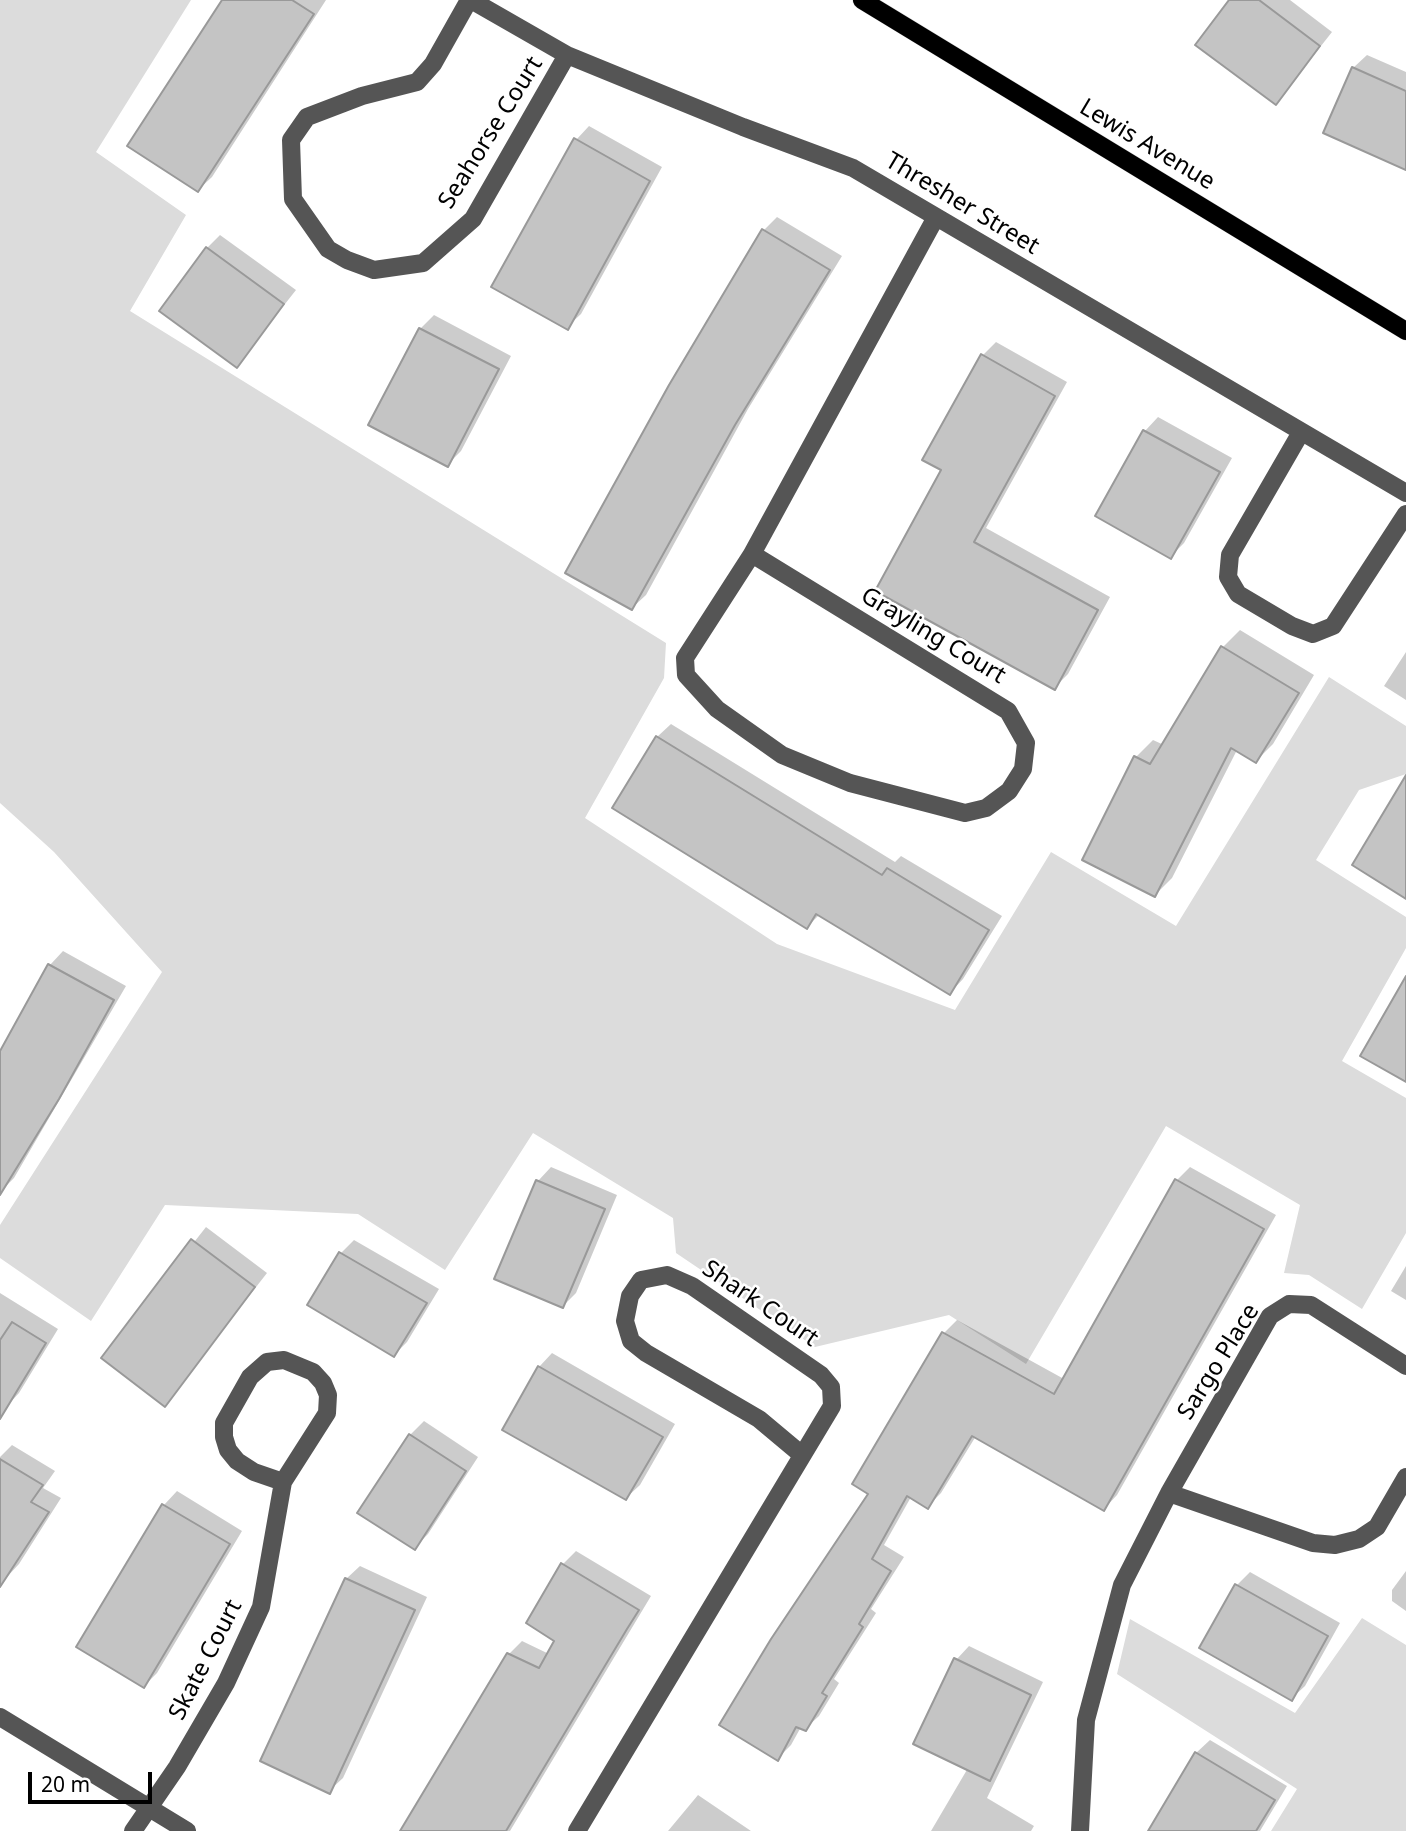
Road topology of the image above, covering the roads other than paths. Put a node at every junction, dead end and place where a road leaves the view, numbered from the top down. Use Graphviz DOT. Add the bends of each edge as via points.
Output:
graph roads {
  1 [pos="470,0"];
  2 [pos="862,0"];
  3 [pos="567,55"];
  4 [pos="936,217"];
  5 [pos="1406,331"];
  6 [pos="1300,434"];
  7 [pos="1406,493"];
  8 [pos="1406,514"];
  9 [pos="752,554"];
  10 [pos="1406,1366"];
  11 [pos="802,1455"];
  12 [pos="1406,1477"];
  13 [pos="283,1482"];
  14 [pos="1169,1493"];
  15 [pos="0,1717"];
  16 [pos="148,1807"];
  17 [pos="133,1831"];
  18 [pos="187,1831"];
  19 [pos="577,1831"];
  20 [pos="1080,1831"];
  1 -- 3 [label="street, Thresher Street"];
  1 -- 3 [label="street, Seahorse Court" via="433,64 416,82 307,117 291,140 293,199 328,248 347,260 374,270 423,263 473,219"];
  2 -- 5 [label="main road, Lewis Avenue"];
  3 -- 4 [label="street, Thresher Street" via="853,168"];
  4 -- 6 [label="street, Thresher Street"];
  4 -- 9 [label="street, Grayling Court"];
  6 -- 7 [label="street, Thresher Street"];
  6 -- 8 [label="street" via="1230,555 1228,577 1238,594 1313,634 1333,626"];
  9 -- 9 [label="street, Grayling Court" via="685,658 686,675 717,709 782,755 850,783 964,813 986,808 1009,791 1023,769 1026,743 1009,710"];
  10 -- 14 [label="street, Sargo Place" via="1311,1305 1289,1304 1270,1316"];
  11 -- 11 [label="street, Shark Court" via="759,1419 631,1341 625,1321 630,1296 640,1280 667,1275 692,1286 821,1375 831,1387 832,1406"];
  11 -- 19 [label="street, Shark Court"];
  12 -- 14 [label="street" via="1377,1527 1359,1539 1335,1545 1313,1543"];
  13 -- 13 [label="street, Skate Court" via="237,1461 224,1437 225,1423 250,1377 267,1362 284,1360 313,1372 328,1395 327,1413"];
  13 -- 16 [label="street, Skate Court" via="261,1607 226,1682"];
  14 -- 20 [label="street, Sargo Place" via="1122,1585 1092,1694 1086,1720"];
  15 -- 16 [label="street"];
  16 -- 17 [label="street, Skate Court"];
  16 -- 18 [label="street"];
}
